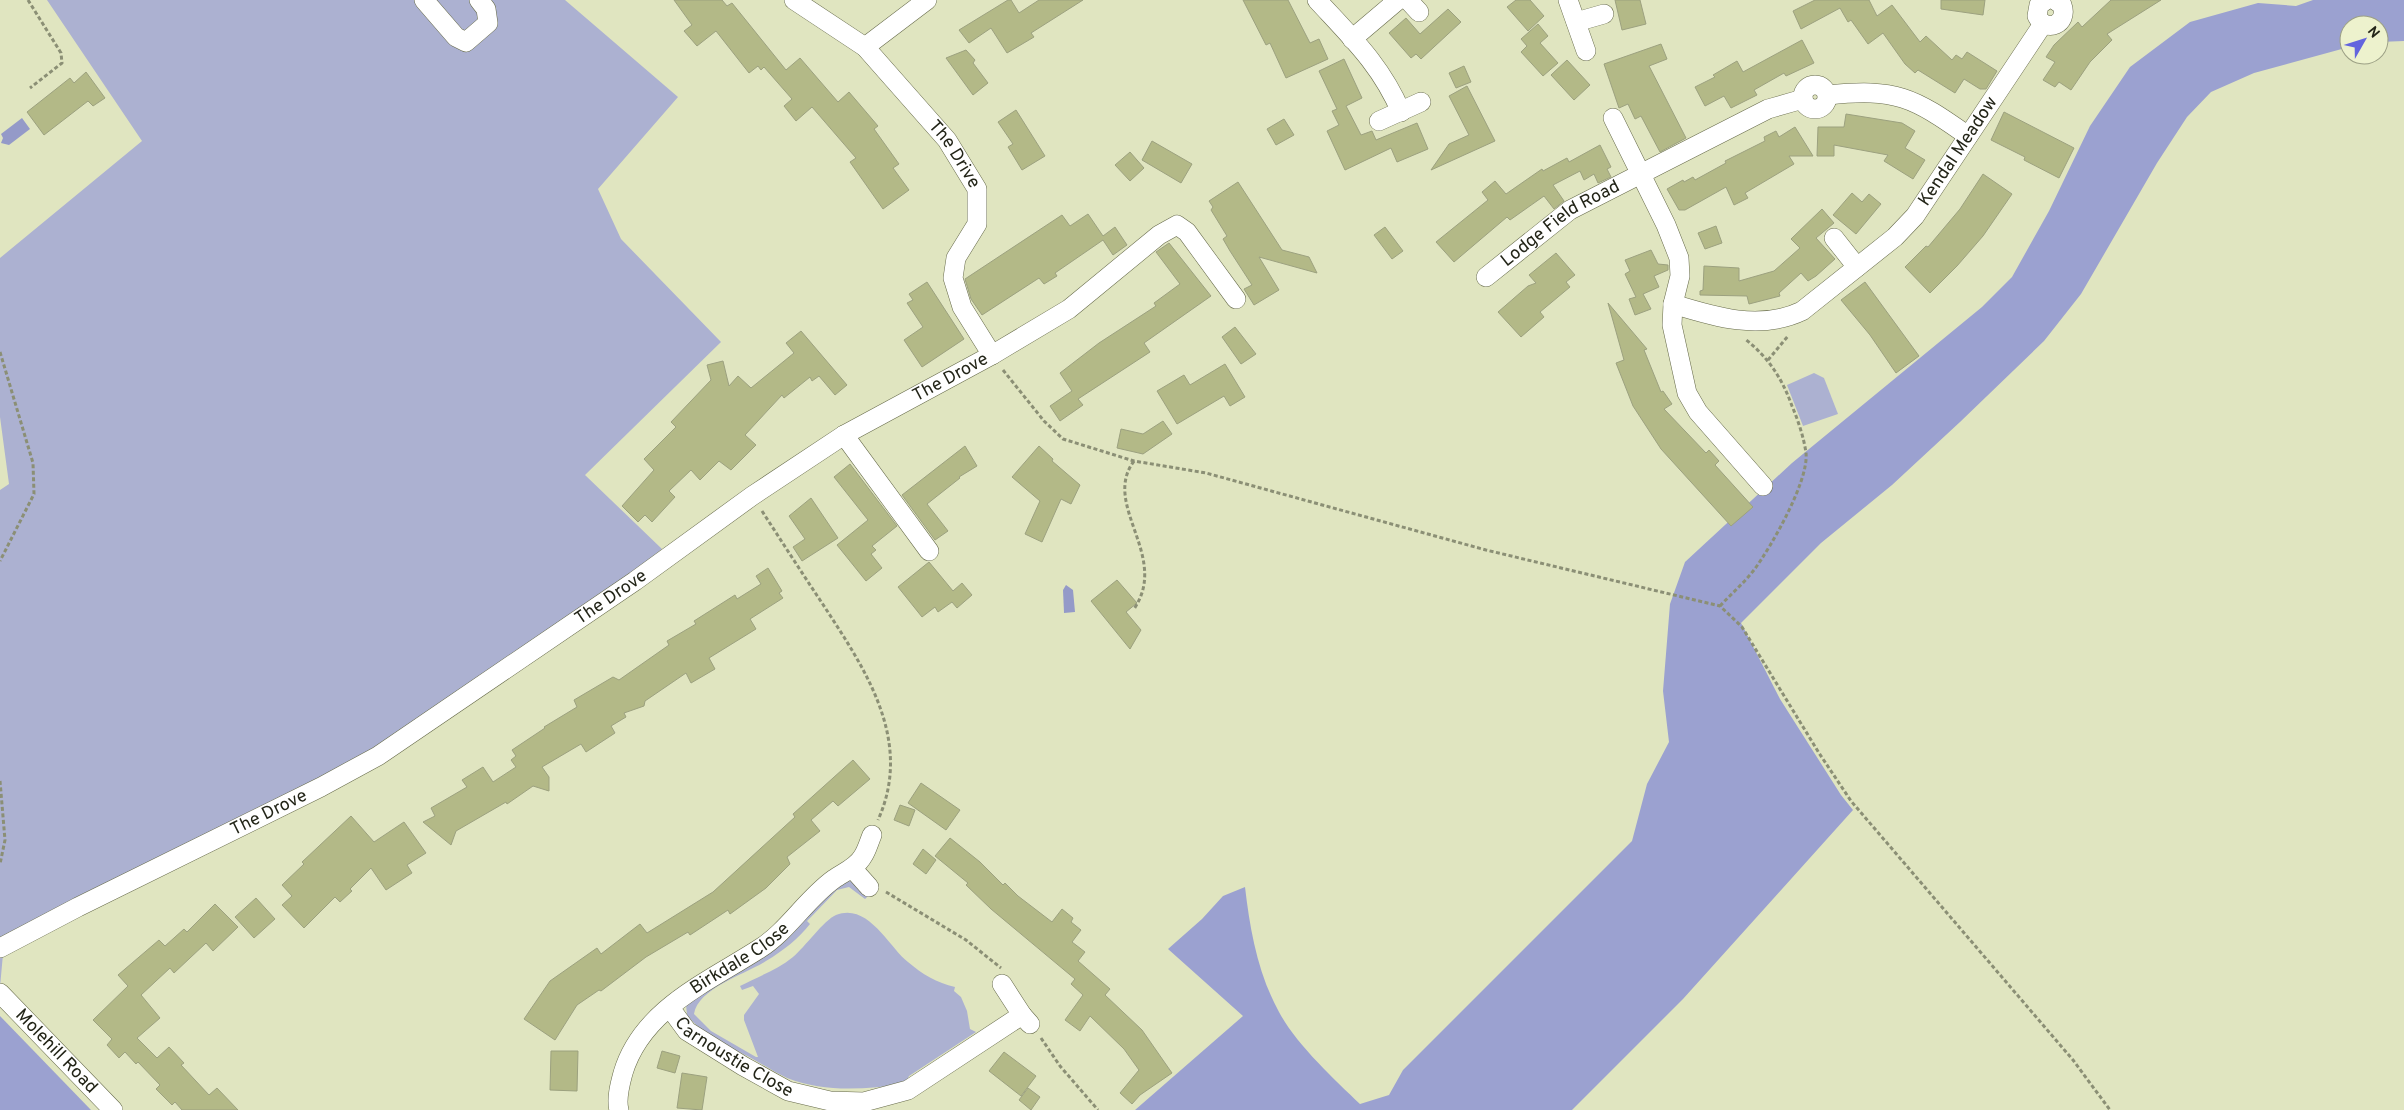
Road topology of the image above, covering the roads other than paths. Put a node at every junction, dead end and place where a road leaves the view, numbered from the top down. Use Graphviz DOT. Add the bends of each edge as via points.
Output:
graph roads {
  1 [pos="424,0"];
  2 [pos="479,0"];
  3 [pos="794,0"];
  4 [pos="927,0"];
  5 [pos="1317,0"];
  6 [pos="1398,0"];
  7 [pos="1568,0"];
  8 [pos="2054,0"];
  9 [pos="1604,14"];
  10 [pos="1576,22"];
  11 [pos="1352,39"];
  12 [pos="865,47"];
  13 [pos="1586,51"];
  14 [pos="1421,102"];
  15 [pos="1401,112"];
  16 [pos="1613,118"];
  17 [pos="1379,122"];
  18 [pos="1968,136"];
  19 [pos="1640,175"];
  20 [pos="1834,238"];
  21 [pos="1857,267"];
  22 [pos="1486,278"];
  23 [pos="1236,299"];
  24 [pos="1673,304"];
  25 [pos="992,355"];
  26 [pos="844,435"];
  27 [pos="1763,486"];
  28 [pos="929,551"];
  29 [pos="872,835"];
  30 [pos="852,868"];
  31 [pos="869,887"];
  32 [pos="0,948"];
  33 [pos="1002,984"];
  34 [pos="0,993"];
  35 [pos="670,1008"];
  36 [pos="864,1106"];
  37 [pos="113,1110"];
  38 [pos="619,1110"];
  1 -- 2 [label="street" via="456,37 466,42 488,23 486,9"];
  3 -- 12 [label="street, The Drive"];
  4 -- 12 [label="street"];
  5 -- 11 [label="street"];
  6 -- 11 [label="street"];
  7 -- 10 [label="street"];
  8 -- 18 [label="street, Kendal Meadow" via="2064,11 2060,22 2049,26 2043,24"];
  9 -- 10 [label="street"];
  10 -- 13 [label="street"];
  11 -- 15 [label="street" via="1390,86"];
  12 -- 25 [label="street, The Drive" via="947,140 977,189 977,224 956,258 953,278 962,307"];
  14 -- 15 [label="street"];
  15 -- 17 [label="street"];
  16 -- 19 [label="street, Lodge Field Road"];
  18 -- 19 [label="street, Lodge Field Road" via="1911,100 1872,92 1828,95 1826,104 1818,109 1808,107 1803,99 1768,109"];
  18 -- 21 [label="street, Kendal Meadow" via="1915,216 1895,237"];
  19 -- 22 [label="street, Lodge Field Road" via="1570,210"];
  19 -- 24 [label="street, Lodge Field Road" via="1679,258 1680,276"];
  20 -- 21 [label="street"];
  21 -- 24 [label="street, Kendal Meadow" via="1794,315 1743,321"];
  23 -- 25 [label="street, The Drove" via="1187,232 1177,225 1159,235 1069,309"];
  24 -- 27 [label="street, Lodge Field Road" via="1672,326 1687,393 1698,412"];
  25 -- 26 [label="street, The Drove"];
  26 -- 28 [label="street"];
  26 -- 32 [label="street, The Drove" via="378,756 321,788"];
  29 -- 30 [label="street, Birkdale Close" via="863,857"];
  30 -- 31 [label="street"];
  30 -- 35 [label="street, Birkdale Close" via="817,893 760,948 699,985"];
  33 -- 36 [label="street, Carnoustie Close" via="1026,1019 915,1086"];
  34 -- 37 [label="street, Molehill Road"];
  35 -- 36 [label="street, Carnoustie Close" via="687,1030 788,1091"];
  35 -- 38 [label="street, Birkdale Close" via="652,1021 632,1050 619,1085"];
}
